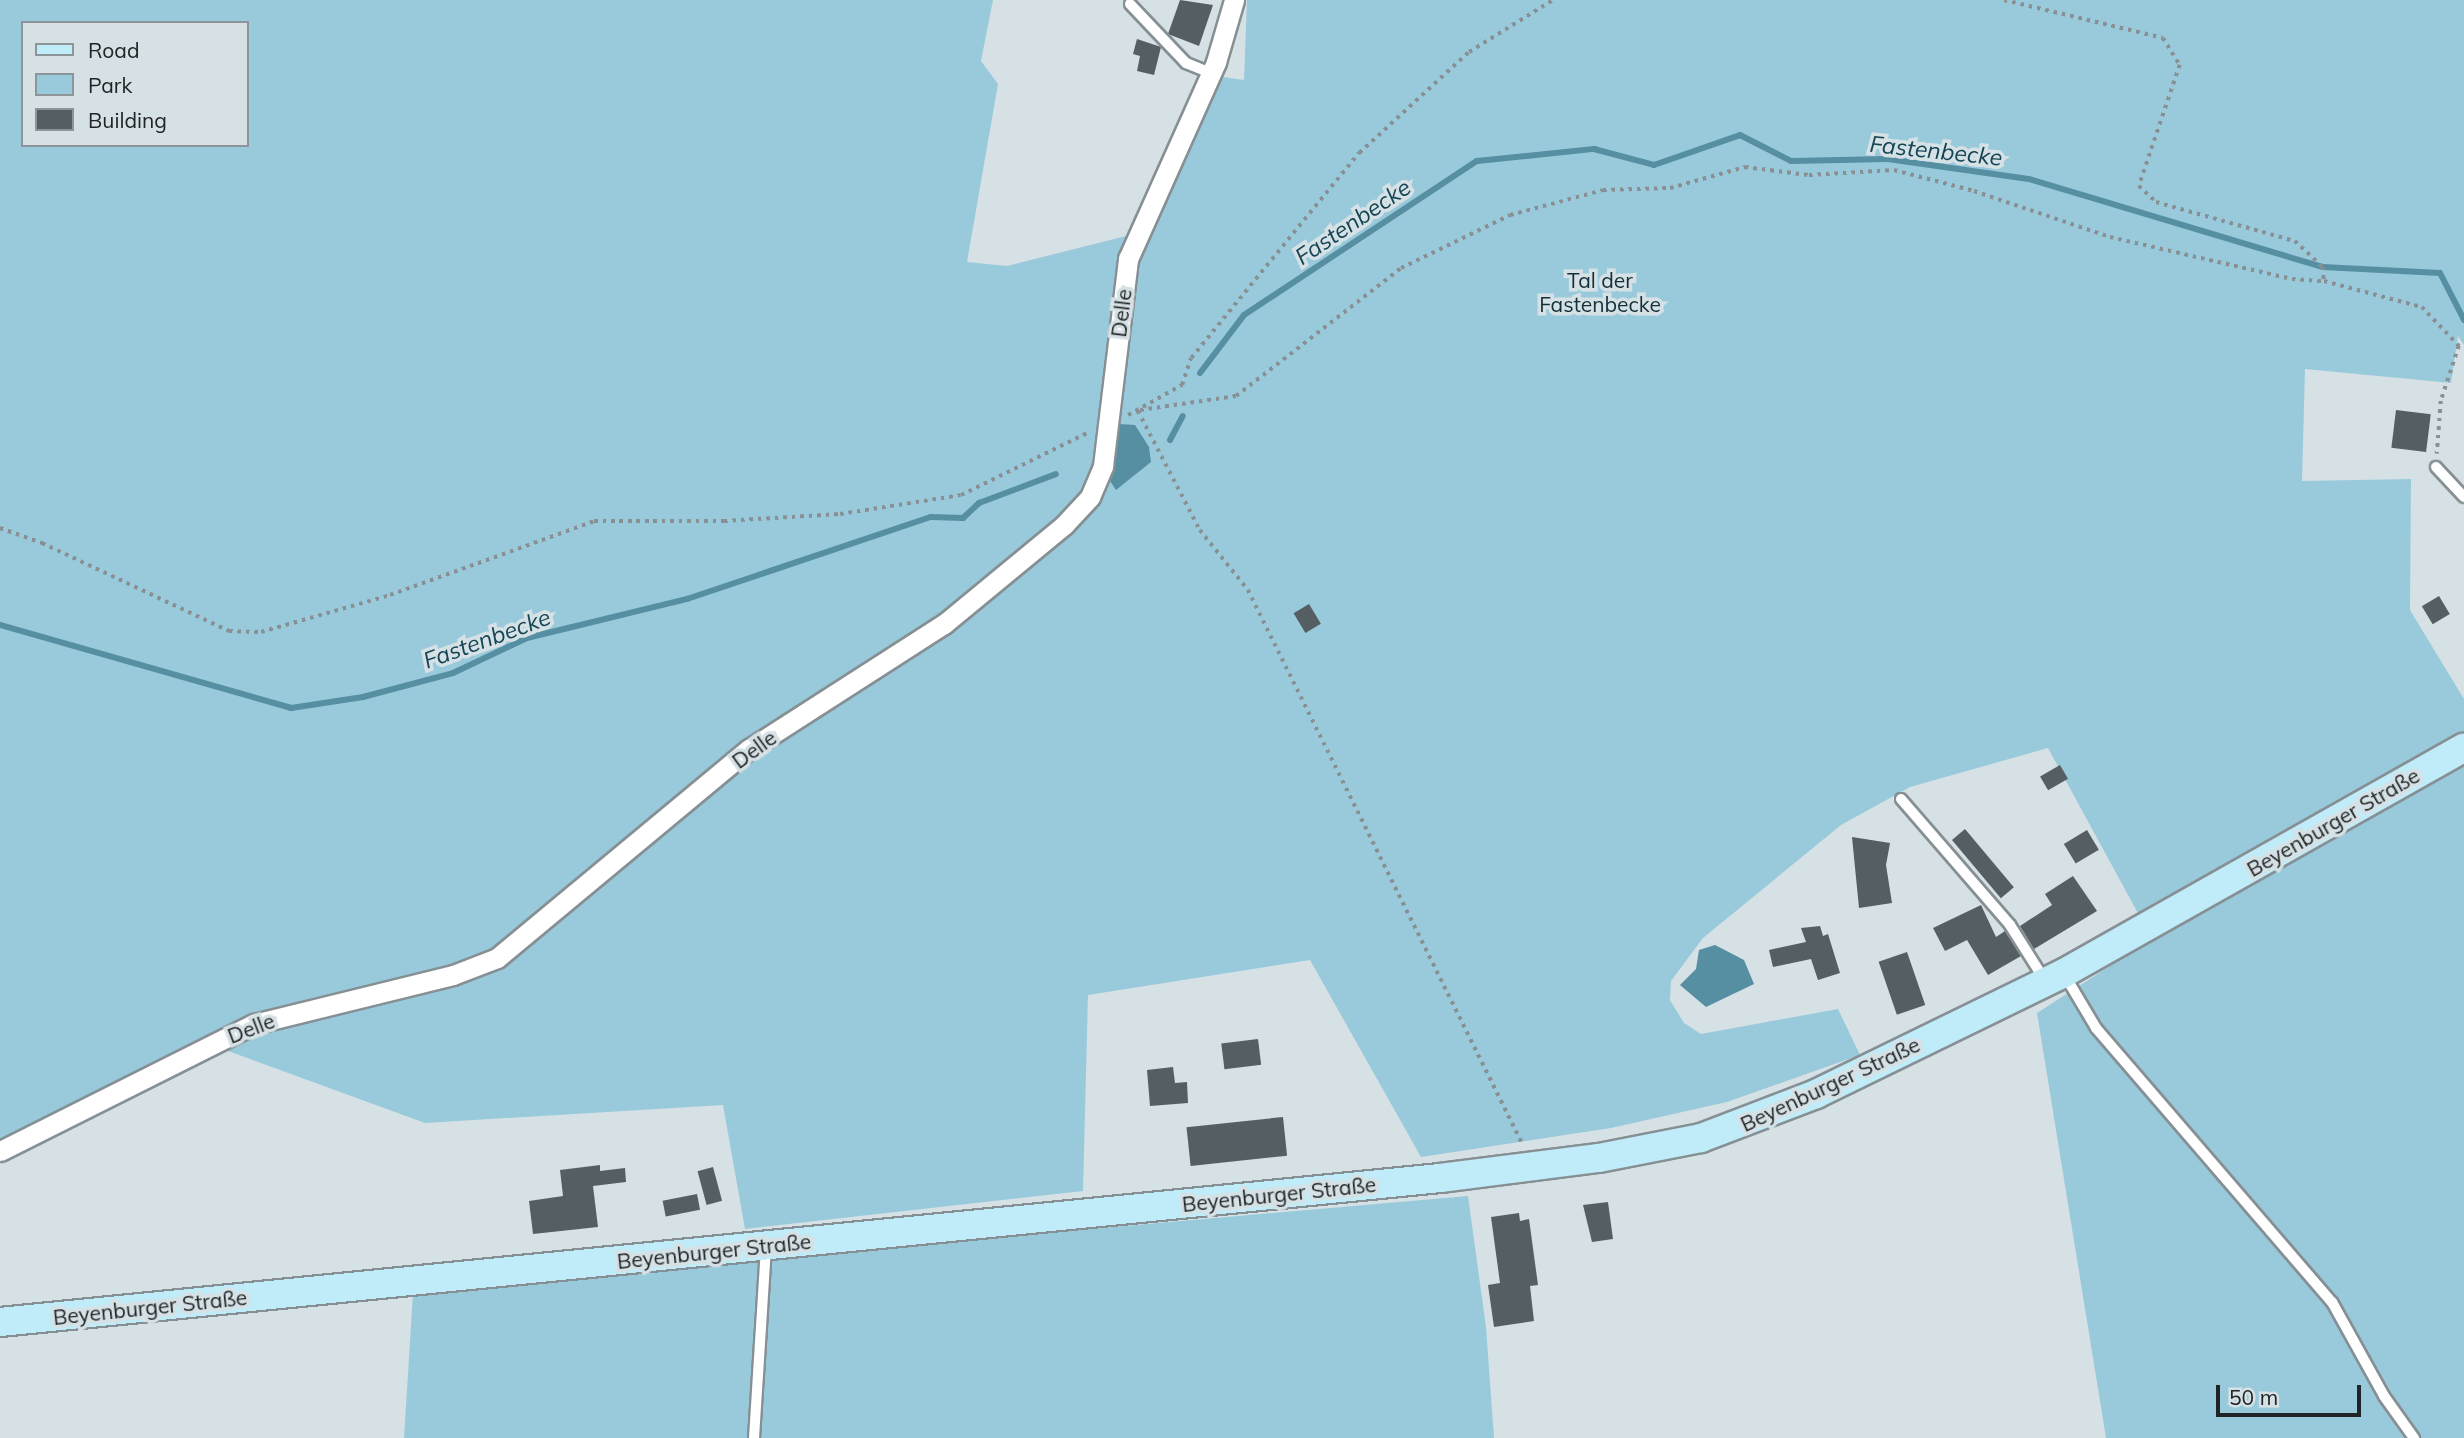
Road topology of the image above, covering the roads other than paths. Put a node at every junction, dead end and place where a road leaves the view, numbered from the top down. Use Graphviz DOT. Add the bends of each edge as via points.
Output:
graph roads {
  1 [pos="1234,0"];
  2 [pos="1130,4"];
  3 [pos="1212,72"];
  4 [pos="2436,467"];
  5 [pos="2464,497"];
  6 [pos="2464,748"];
  7 [pos="1900,799"];
  8 [pos="2055,977"];
  9 [pos="0,1151"];
  10 [pos="766,1246"];
  11 [pos="0,1322"];
  12 [pos="754,1438"];
  13 [pos="2414,1438"];
  1 -- 3 [label="street, Delle"];
  2 -- 3 [label="lane" via="1186,63"];
  3 -- 9 [label="street, Delle" via="1128,259 1104,466 1090,496 1064,525 944,624 749,749 497,958 453,975 254,1024"];
  4 -- 5 [label="lane"];
  6 -- 8 [label="main road, Beyenburger Straße"];
  7 -- 8 [label="lane"];
  8 -- 10 [label="main road, Beyenburger Straße" via="1738,1127 1662,1147 1534,1168"];
  8 -- 13 [label="lane" via="2332,1302 2384,1396"];
  10 -- 11 [label="main road, Beyenburger Straße"];
  10 -- 12 [label="lane"];
}
